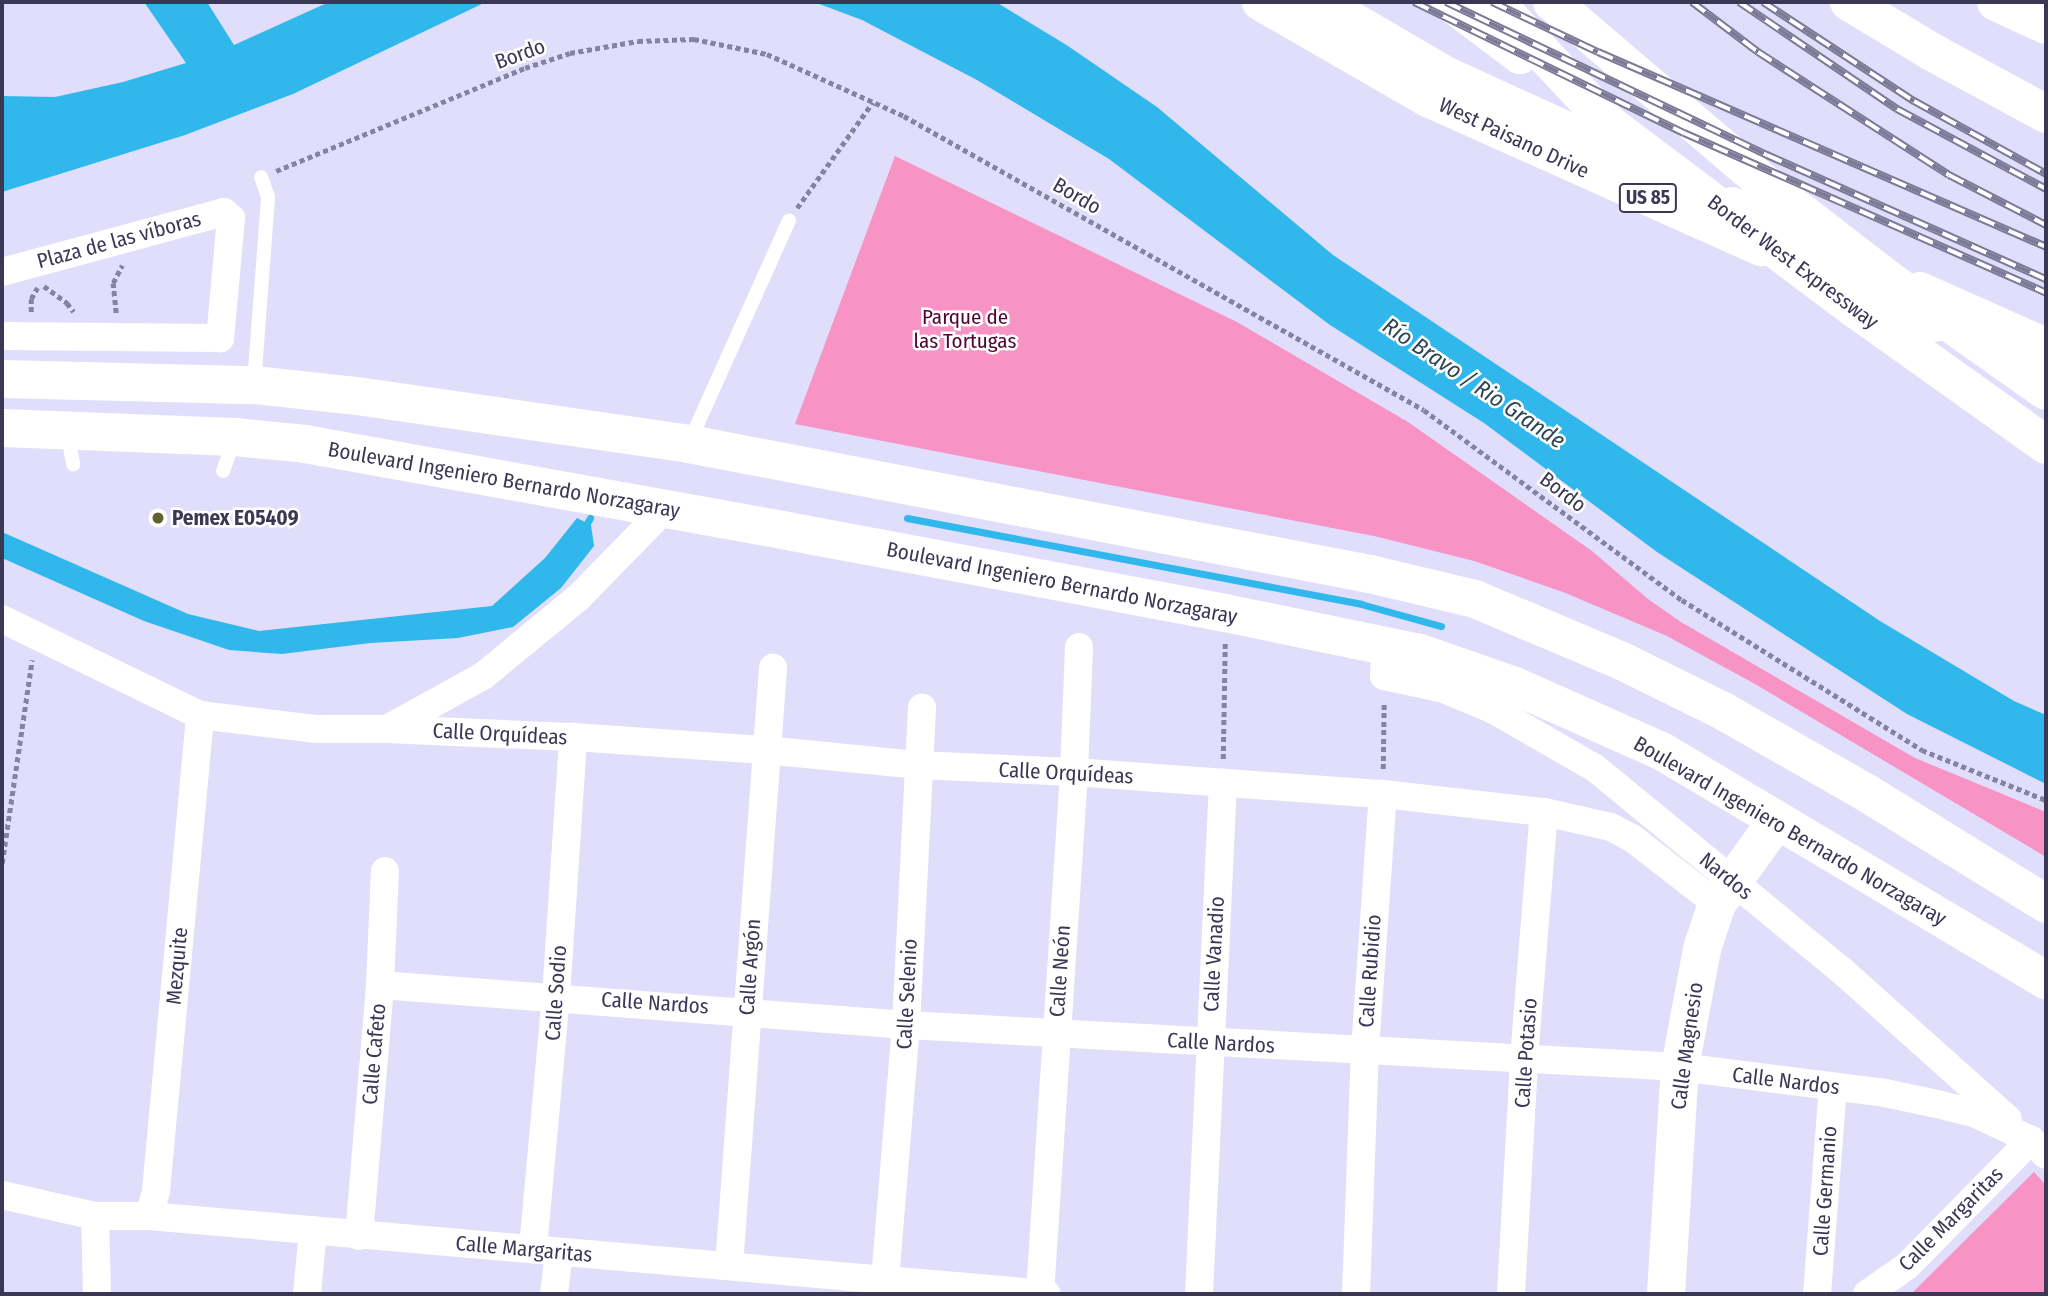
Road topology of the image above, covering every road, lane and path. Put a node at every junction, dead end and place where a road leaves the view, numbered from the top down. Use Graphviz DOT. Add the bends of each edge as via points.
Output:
graph roads {
  1 [pos="1261,2"];
  2 [pos="1320,2"];
  3 [pos="1450,2"];
  4 [pos="1495,2"];
  5 [pos="1552,2"];
  6 [pos="1849,2"];
  7 [pos="1996,2"];
  8 [pos="1571,14"];
  9 [pos="2046,25"];
  10 [pos="873,102"];
  11 [pos="2046,114"];
  12 [pos="1610,125"];
  13 [pos="261,177"];
  14 [pos="789,220"];
  15 [pos="124,261"];
  16 [pos="2,272"];
  17 [pos="29,283"];
  18 [pos="77,320"];
  19 [pos="119,320"];
  20 [pos="2,336"];
  21 [pos="2046,346"];
  22 [pos="2046,371"];
  23 [pos="2,379"];
  24 [pos="139,384"];
  25 [pos="254,385"];
  26 [pos="2046,391"];
  27 [pos="2,428"];
  28 [pos="135,433"];
  29 [pos="689,444"];
  30 [pos="2046,445"];
  31 [pos="664,510"];
  32 [pos="1225,613"];
  33 [pos="2,619"];
  34 [pos="36,636"];
  35 [pos="1079,647"];
  36 [pos="1385,662"];
  37 [pos="773,668"];
  38 [pos="922,707"];
  39 [pos="200,715"];
  40 [pos="387,729"];
  41 [pos="573,737"];
  42 [pos="765,750"];
  43 [pos="919,765"];
  44 [pos="1074,772"];
  45 [pos="1223,783"];
  46 [pos="1383,794"];
  47 [pos="2046,800"];
  48 [pos="1544,812"];
  49 [pos="1777,820"];
  50 [pos="2,863"];
  51 [pos="385,871"];
  52 [pos="1725,893"];
  53 [pos="2046,904"];
  54 [pos="2046,980"];
  55 [pos="380,985"];
  56 [pos="556,996"];
  57 [pos="747,1010"];
  58 [pos="906,1025"];
  59 [pos="1056,1032"];
  60 [pos="1210,1043"];
  61 [pos="1365,1050"];
  62 [pos="1524,1058"];
  63 [pos="1680,1067"];
  64 [pos="1833,1087"];
  65 [pos="2038,1147"];
  66 [pos="2,1195"];
  67 [pos="95,1216"];
  68 [pos="149,1216"];
  69 [pos="313,1231"];
  70 [pos="359,1236"];
  71 [pos="546,1250"];
  72 [pos="729,1266"];
  73 [pos="885,1280"];
  74 [pos="934,1290"];
  75 [pos="97,1294"];
  76 [pos="307,1294"];
  77 [pos="554,1294"];
  78 [pos="1042,1294"];
  79 [pos="1199,1294"];
  80 [pos="1356,1294"];
  81 [pos="1511,1294"];
  82 [pos="1667,1294"];
  83 [pos="1817,1294"];
  84 [pos="1867,1294"];
  1 -- 22 [label="main road, West Paisano Drive / US 85" via="1430,99"];
  2 -- 21 [label="main road, West Paisano Drive / US 85" via="1446,75"];
  3 -- 12 [label="main road"];
  4 -- 12 [label="main road, Border West Expressway"];
  5 -- 8 [label="main road, Border West Expressway"];
  6 -- 11 [label="main road"];
  7 -- 9 [label="main road"];
  8 -- 26 [label="main road, Border West Expressway" via="1766,185 1893,283"];
  10 -- 13 [label="path, Bordo" via="767,54 694,39 638,41 570,53 525,68"];
  10 -- 14 [label="path"];
  10 -- 47 [label="path, Bordo" via="1424,410 1682,600 1922,750"];
  12 -- 30 [label="main road, Border West Expressway"];
  13 -- 25 [label="lane" via="268,197"];
  14 -- 29 [label="lane"];
  15 -- 19 [label="path" via="113,283 112,299"];
  16 -- 20 [label="street, Plaza de las víboras" via="224,212 231,218 220,338"];
  17 -- 18 [label="path" via="50,289 67,303"];
  23 -- 24 [label="main road"];
  24 -- 25 [label="main road"];
  24 -- 28 [label="main road"];
  25 -- 29 [label="main road"];
  27 -- 28 [label="main road, Boulevard Ingeniero Bernardo Norzagaray" via="70,448"];
  28 -- 31 [label="main road, Boulevard Ingeniero Bernardo Norzagaray" via="229,454 305,444"];
  29 -- 53 [label="main road" via="1370,574 1475,599 1624,662 1723,711"];
  31 -- 32 [label="main road, Boulevard Ingeniero Bernardo Norzagaray"];
  31 -- 40 [label="street, Calle Orquídeas" via="578,598 483,676"];
  32 -- 36 [label="main road, Boulevard Ingeniero Bernardo Norzagaray"];
  32 -- 45 [label="path"];
  33 -- 34 [label="street, Calle Orquídeas"];
  34 -- 39 [label="street, Calle Orquídeas"];
  34 -- 50 [label="path"];
  35 -- 44 [label="street, Calle Neón"];
  36 -- 46 [label="path"];
  36 -- 49 [label="main road, Boulevard Ingeniero Bernardo Norzagaray" via="1420,653 1514,686 1664,752"];
  36 -- 52 [label="street, Nardos" via="1494,710 1595,768"];
  37 -- 42 [label="street, Calle Argón"];
  38 -- 43 [label="street, Calle Selenio"];
  39 -- 40 [label="street, Calle Orquídeas" via="315,729"];
  39 -- 68 [label="street, Mezquite" via="156,1191"];
  40 -- 41 [label="street, Calle Orquídeas"];
  41 -- 42 [label="street, Calle Orquídeas"];
  41 -- 56 [label="street, Calle Sodio"];
  42 -- 43 [label="street, Calle Orquídeas"];
  42 -- 57 [label="street, Calle Argón"];
  43 -- 44 [label="street, Calle Orquídeas"];
  43 -- 58 [label="street, Calle Selenio"];
  44 -- 45 [label="street, Calle Orquídeas"];
  44 -- 59 [label="street, Calle Neón"];
  45 -- 46 [label="street, Calle Orquídeas"];
  45 -- 60 [label="street, Calle Vanadio"];
  46 -- 48 [label="street, Calle Orquídeas"];
  46 -- 61 [label="street, Calle Rubidio"];
  48 -- 52 [label="street, Calle Orquídeas" via="1611,827"];
  48 -- 62 [label="street, Calle Potasio"];
  49 -- 52 [label="main road, Calle Magnesio"];
  49 -- 54 [label="main road, Boulevard Ingeniero Bernardo Norzagaray"];
  51 -- 55 [label="street, Calle Cafeto"];
  52 -- 63 [label="main road, Calle Magnesio" via="1702,948"];
  52 -- 65 [label="street, Nardos" via="1840,970"];
  55 -- 56 [label="street, Calle Nardos"];
  55 -- 70 [label="street, Calle Cafeto"];
  56 -- 57 [label="street, Calle Nardos"];
  56 -- 71 [label="street, Calle Sodio"];
  57 -- 58 [label="street, Calle Nardos"];
  57 -- 72 [label="street, Calle Argón"];
  58 -- 59 [label="street, Calle Nardos"];
  58 -- 73 [label="street, Calle Selenio"];
  59 -- 60 [label="street, Calle Nardos"];
  59 -- 78 [label="street, Calle Neón"];
  60 -- 61 [label="street, Calle Nardos"];
  60 -- 79 [label="street, Calle Vanadio"];
  61 -- 62 [label="street, Calle Nardos"];
  61 -- 80 [label="street, Calle Rubidio"];
  62 -- 63 [label="street, Calle Nardos"];
  62 -- 81 [label="street, Calle Potasio"];
  63 -- 64 [label="street, Calle Nardos"];
  63 -- 82 [label="main road, Calle Magnesio"];
  64 -- 65 [label="street, Calle Nardos" via="1885,1093 1974,1113"];
  64 -- 83 [label="street, Calle Germanio"];
  65 -- 84 [label="street, Calle Margaritas" via="1907,1266"];
  66 -- 67 [label="street, Calle Margaritas"];
  67 -- 68 [label="street, Calle Margaritas"];
  67 -- 75 [label="street"];
  68 -- 69 [label="street, Calle Margaritas"];
  69 -- 70 [label="street, Calle Margaritas"];
  69 -- 76 [label="street"];
  70 -- 71 [label="street, Calle Margaritas"];
  71 -- 72 [label="street, Calle Margaritas"];
  71 -- 77 [label="street, Calle Sodio"];
  72 -- 73 [label="street, Calle Margaritas"];
  73 -- 74 [label="street, Calle Margaritas"];
  74 -- 78 [label="street, Calle Margaritas"];
}
